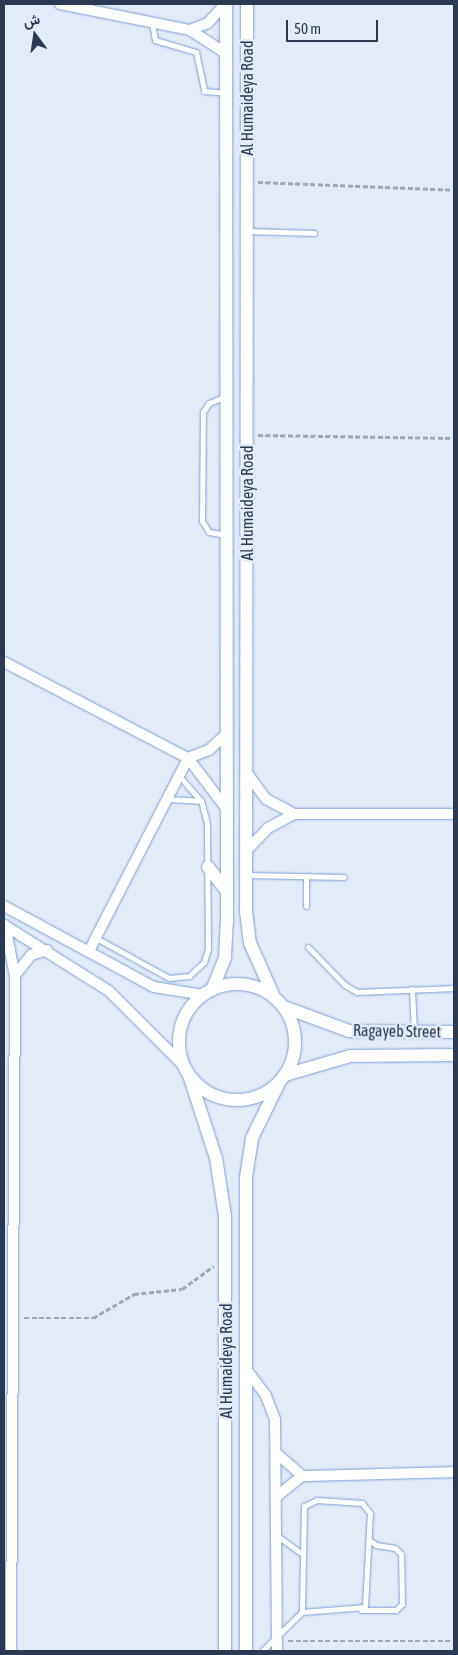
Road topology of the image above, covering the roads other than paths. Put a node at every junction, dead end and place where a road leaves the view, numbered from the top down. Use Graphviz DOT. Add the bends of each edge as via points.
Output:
graph roads {
  1 [pos="60,4"];
  2 [pos="226,4"];
  3 [pos="247,4"];
  4 [pos="152,23"];
  5 [pos="190,30"];
  6 [pos="227,54"];
  7 [pos="227,94"];
  8 [pos="247,231"];
  9 [pos="314,233"];
  10 [pos="227,396"];
  11 [pos="226,535"];
  12 [pos="4,662"];
  13 [pos="226,734"];
  14 [pos="188,758"];
  15 [pos="247,773"];
  16 [pos="179,776"];
  17 [pos="167,799"];
  18 [pos="201,801"];
  19 [pos="226,808"];
  20 [pos="294,814"];
  21 [pos="454,814"];
  22 [pos="248,849"];
  23 [pos="208,867"];
  24 [pos="247,875"];
  25 [pos="306,876"];
  26 [pos="344,877"];
  27 [pos="226,890"];
  28 [pos="4,906"];
  29 [pos="306,906"];
  30 [pos="4,925"];
  31 [pos="96,938"];
  32 [pos="308,947"];
  33 [pos="47,950"];
  34 [pos="89,951"];
  35 [pos="15,976"];
  36 [pos="454,988"];
  37 [pos="412,989"];
  38 [pos="208,993"];
  39 [pos="274,997"];
  40 [pos="284,1008"];
  41 [pos="414,1032"];
  42 [pos="454,1032"];
  43 [pos="454,1055"];
  44 [pos="187,1071"];
  45 [pos="282,1079"];
  46 [pos="8,1342"];
  47 [pos="246,1369"];
  48 [pos="276,1453"];
  49 [pos="454,1472"];
  50 [pos="302,1476"];
  51 [pos="276,1497"];
  52 [pos="276,1535"];
  53 [pos="369,1540"];
  54 [pos="302,1554"];
  55 [pos="360,1610"];
  56 [pos="302,1612"];
  57 [pos="277,1642"];
  58 [pos="11,1651"];
  59 [pos="225,1651"];
  60 [pos="246,1651"];
  61 [pos="262,1651"];
  1 -- 4 [label="street"];
  2 -- 5 [label="street" via="208,23"];
  2 -- 6 [label="street, Al Humaideya Road"];
  3 -- 8 [label="street, Al Humaideya Road"];
  4 -- 5 [label="street"];
  4 -- 7 [label="lane" via="155,40 196,52 204,91"];
  5 -- 6 [label="street"];
  6 -- 7 [label="street, Al Humaideya Road"];
  7 -- 10 [label="street, Al Humaideya Road"];
  8 -- 9 [label="lane"];
  8 -- 15 [label="street, Al Humaideya Road"];
  10 -- 11 [label="street, Al Humaideya Road"];
  10 -- 11 [label="lane" via="209,403 203,412 202,521 209,532"];
  11 -- 13 [label="street, Al Humaideya Road"];
  12 -- 14 [label="street"];
  13 -- 14 [label="street" via="209,750"];
  13 -- 19 [label="street, Al Humaideya Road"];
  14 -- 16 [label="street"];
  14 -- 19 [label="street"];
  15 -- 20 [label="street" via="266,799"];
  15 -- 22 [label="street, Al Humaideya Road"];
  16 -- 17 [label="street"];
  16 -- 18 [label="lane"];
  17 -- 18 [label="lane"];
  17 -- 31 [label="street"];
  18 -- 23 [label="lane" via="207,823"];
  19 -- 27 [label="street, Al Humaideya Road"];
  20 -- 21 [label="street"];
  20 -- 22 [label="street" via="268,828"];
  22 -- 24 [label="street, Al Humaideya Road"];
  23 -- 27 [label="street"];
  23 -- 31 [label="lane" via="208,949 195,972 183,978 169,978"];
  24 -- 25 [label="lane"];
  24 -- 39 [label="street, Al Humaideya Road" via="250,943"];
  25 -- 26 [label="lane"];
  25 -- 29 [label="lane"];
  27 -- 38 [label="street, Al Humaideya Road" via="226,948"];
  28 -- 34 [label="street"];
  30 -- 33 [label="street"];
  30 -- 35 [label="street"];
  31 -- 34 [label="street"];
  32 -- 37 [label="lane" via="351,989"];
  33 -- 35 [label="street" via="31,955"];
  33 -- 44 [label="street" via="127,1006"];
  34 -- 38 [label="street" via="154,987"];
  35 -- 46 [label="street" via="13,1318"];
  36 -- 37 [label="lane"];
  37 -- 41 [label="lane"];
  38 -- 39 [label="street" via="240,984"];
  38 -- 44 [label="street" via="190,1010 181,1028 179,1048"];
  39 -- 40 [label="street"];
  40 -- 41 [label="street, Ragayeb Street" via="349,1031"];
  40 -- 45 [label="street" via="295,1036 294,1056"];
  41 -- 42 [label="street, Ragayeb Street"];
  43 -- 45 [label="street, Ragayeb Street" via="350,1056"];
  44 -- 45 [label="street" via="212,1095 232,1100 262,1095"];
  44 -- 59 [label="street, Al Humaideya Road" via="219,1172 226,1266"];
  45 -- 47 [label="street, Al Humaideya Road" via="258,1120 248,1157"];
  46 -- 58 [label="street"];
  47 -- 48 [label="street" via="272,1407"];
  47 -- 60 [label="street, Al Humaideya Road"];
  48 -- 50 [label="street"];
  48 -- 51 [label="street"];
  49 -- 50 [label="street"];
  50 -- 51 [label="street"];
  51 -- 52 [label="street"];
  52 -- 54 [label="lane"];
  52 -- 57 [label="street"];
  53 -- 54 [label="lane" via="370,1513 362,1503 312,1500 302,1511"];
  53 -- 55 [label="lane" via="369,1602"];
  53 -- 55 [label="lane" via="376,1545 395,1548 401,1554 402,1604 396,1610"];
  54 -- 56 [label="lane"];
  55 -- 56 [label="lane"];
  56 -- 57 [label="lane"];
  57 -- 61 [label="lane"];
}
